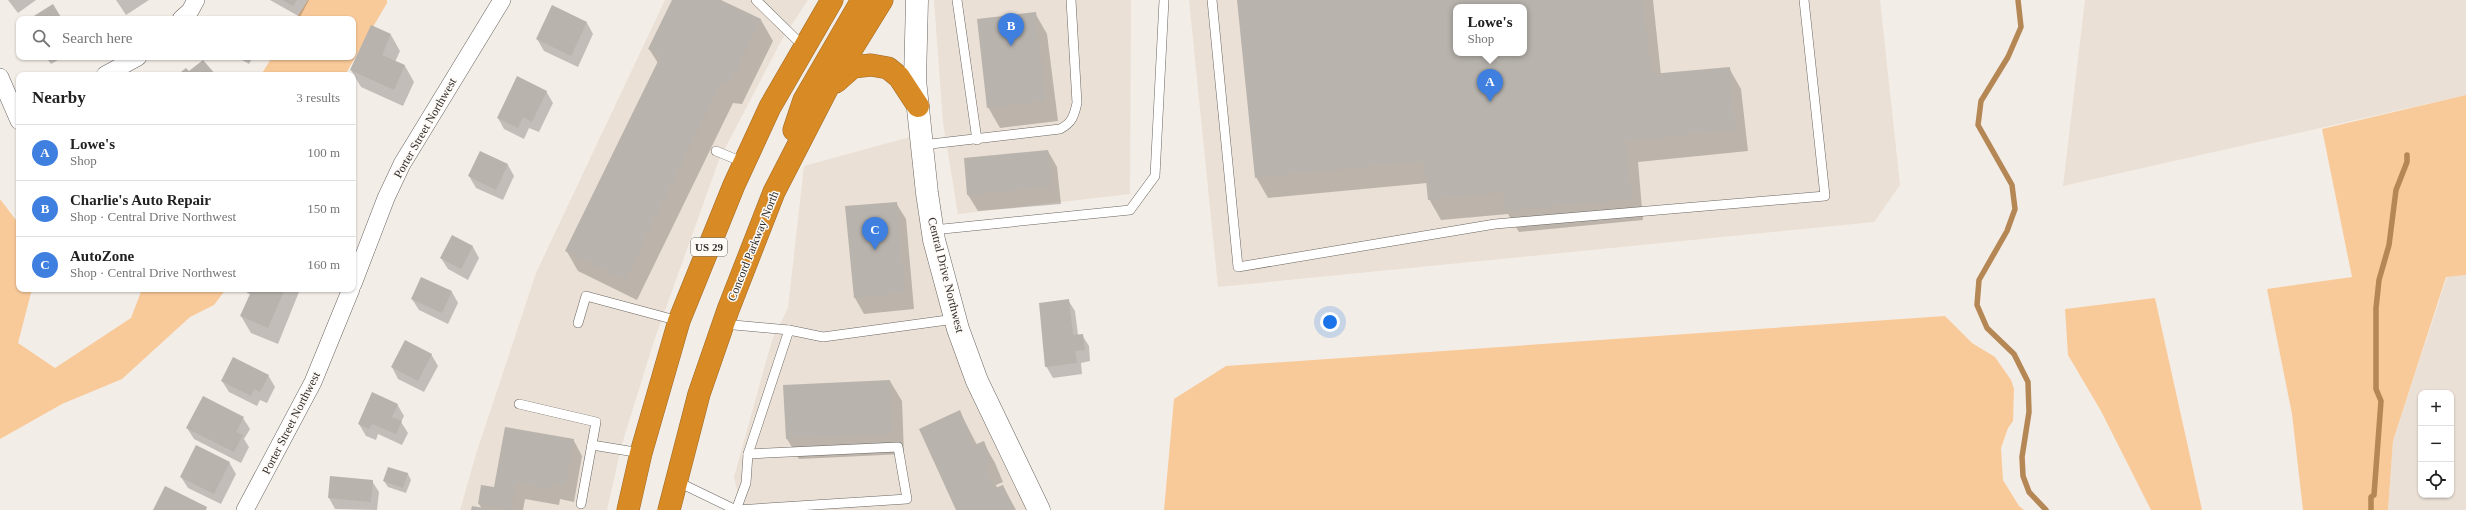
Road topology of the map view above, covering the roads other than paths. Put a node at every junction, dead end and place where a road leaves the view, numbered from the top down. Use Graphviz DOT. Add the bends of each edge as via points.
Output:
graph roads {
  1 [pos="196,0"];
  2 [pos="502,0"];
  3 [pos="756,0"];
  4 [pos="832,0"];
  5 [pos="862,0"];
  6 [pos="882,0"];
  7 [pos="917,0"];
  8 [pos="957,0"];
  9 [pos="1071,0"];
  10 [pos="1164,0"];
  11 [pos="1212,0"];
  12 [pos="1804,0"];
  13 [pos="184,16"];
  14 [pos="804,47"];
  15 [pos="132,60"];
  16 [pos="110,72"];
  17 [pos="0,76"];
  18 [pos="827,89"];
  19 [pos="918,106"];
  20 [pos="16,109"];
  21 [pos="977,140"];
  22 [pos="922,145"];
  23 [pos="716,150"];
  24 [pos="744,163"];
  25 [pos="774,192"];
  26 [pos="932,230"];
  27 [pos="356,276"];
  28 [pos="350,292"];
  29 [pos="955,319"];
  30 [pos="679,321"];
  31 [pos="578,323"];
  32 [pos="723,324"];
  33 [pos="790,330"];
  34 [pos="519,404"];
  35 [pos="592,445"];
  36 [pos="641,453"];
  37 [pos="748,454"];
  38 [pos="675,480"];
  39 [pos="581,504"];
  40 [pos="245,510"];
  41 [pos="628,510"];
  42 [pos="669,510"];
  43 [pos="736,510"];
  44 [pos="1039,510"];
  1 -- 13 [label="street"];
  2 -- 27 [label="street, Porter Street Northwest" via="402,164"];
  3 -- 14 [label="lane"];
  4 -- 14 [label="highway, US 29"];
  5 -- 25 [label="highway" via="804,100"];
  6 -- 18 [label="highway, Concord Parkway North"];
  7 -- 19 [label="street, Central Drive Northwest"];
  8 -- 21 [label="lane"];
  9 -- 21 [label="lane" via="1077,103 1069,124 1060,129"];
  10 -- 26 [label="lane" via="1155,176 1130,210"];
  11 -- 12 [label="lane" via="1238,267 1496,224 1826,196"];
  14 -- 24 [label="highway, US 29" via="770,107"];
  15 -- 16 [label="street"];
  17 -- 20 [label="street"];
  18 -- 19 [label="highway" via="853,67 871,65 888,68 899,77"];
  18 -- 25 [label="highway, Concord Parkway North"];
  19 -- 22 [label="street, Central Drive Northwest"];
  21 -- 22 [label="lane"];
  22 -- 26 [label="street, Central Drive Northwest"];
  23 -- 24 [label="lane"];
  24 -- 30 [label="highway, US 29"];
  25 -- 32 [label="highway, Concord Parkway North"];
  26 -- 29 [label="street, Central Drive Northwest"];
  28 -- 40 [label="street, Porter Street Northwest" via="313,382"];
  29 -- 33 [label="lane" via="822,337"];
  29 -- 44 [label="street, Central Drive Northwest" via="978,382"];
  30 -- 31 [label="lane" via="586,296"];
  30 -- 36 [label="highway, US 29"];
  32 -- 33 [label="lane"];
  32 -- 38 [label="highway, Concord Parkway North" via="699,394"];
  33 -- 37 [label="lane"];
  34 -- 35 [label="lane" via="596,422"];
  35 -- 36 [label="lane"];
  35 -- 39 [label="lane"];
  36 -- 41 [label="highway, US 29"];
  37 -- 43 [label="lane" via="746,483"];
  37 -- 43 [label="lane" via="898,447 907,498"];
  38 -- 42 [label="highway, Concord Parkway North"];
  38 -- 43 [label="lane"];
}
